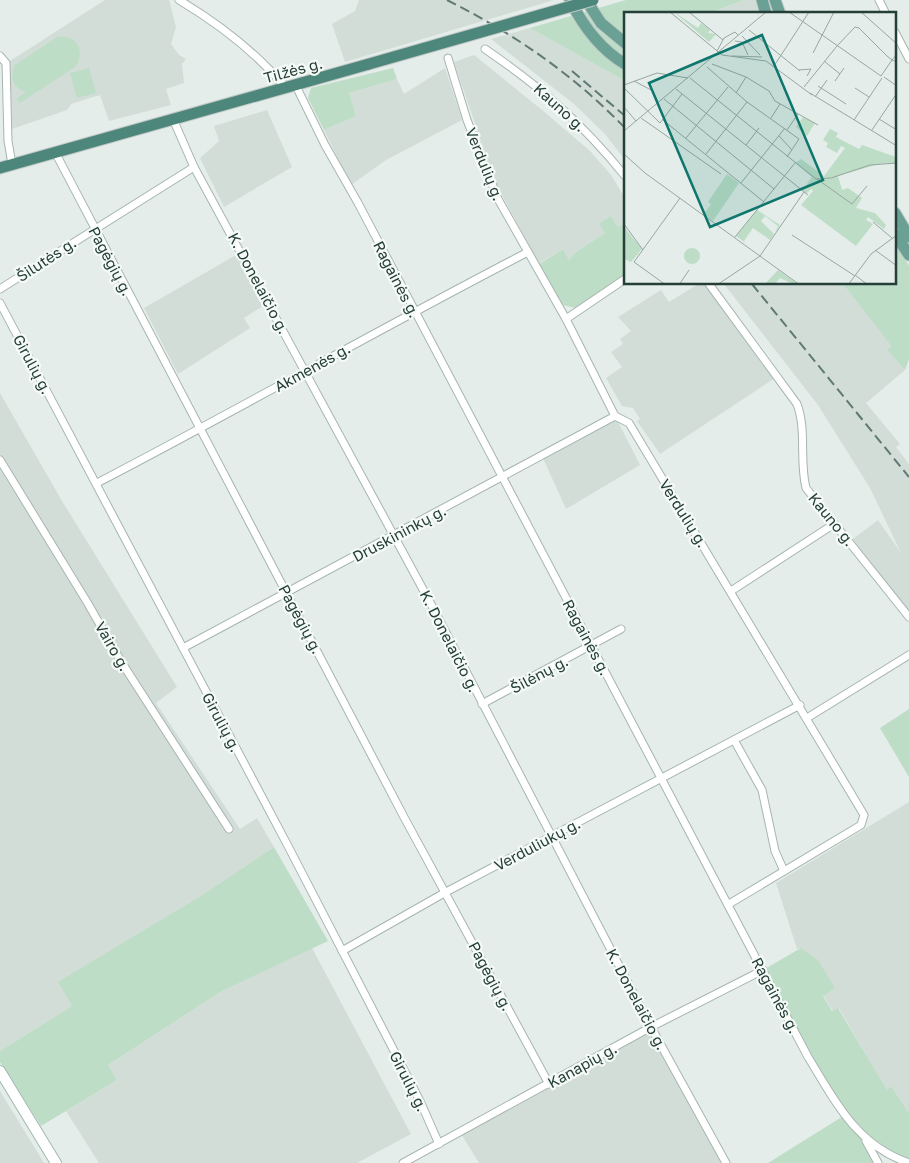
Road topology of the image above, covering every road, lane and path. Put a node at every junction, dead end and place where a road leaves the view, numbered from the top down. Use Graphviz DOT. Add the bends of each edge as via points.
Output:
graph roads {
  1 [pos="179,0"];
  2 [pos="570,0"];
  3 [pos="586,0"];
  4 [pos="593,0"];
  5 [pos="775,0"];
  6 [pos="879,0"];
  7 [pos="779,12"];
  8 [pos="885,12"];
  9 [pos="896,34"];
  10 [pos="624,42"];
  11 [pos="486,49"];
  12 [pos="0,56"];
  13 [pos="448,58"];
  14 [pos="909,59"];
  15 [pos="624,63"];
  16 [pos="290,86"];
  17 [pos="173,119"];
  18 [pos="55,152"];
  19 [pos="12,164"];
  20 [pos="194,167"];
  21 [pos="0,168"];
  22 [pos="624,175"];
  23 [pos="896,215"];
  24 [pos="94,228"];
  25 [pos="907,240"];
  26 [pos="528,252"];
  27 [pos="909,256"];
  28 [pos="624,280"];
  29 [pos="710,285"];
  30 [pos="0,289"];
  31 [pos="0,303"];
  32 [pos="413,311"];
  33 [pos="566,319"];
  34 [pos="306,369"];
  35 [pos="615,416"];
  36 [pos="200,429"];
  37 [pos="0,460"];
  38 [pos="503,478"];
  39 [pos="97,483"];
  40 [pos="834,524"];
  41 [pos="394,535"];
  42 [pos="731,591"];
  43 [pos="287,593"];
  44 [pos="909,617"];
  45 [pos="621,629"];
  46 [pos="592,645"];
  47 [pos="183,648"];
  48 [pos="909,655"];
  49 [pos="482,704"];
  50 [pos="800,705"];
  51 [pos="807,718"];
  52 [pos="734,740"];
  53 [pos="662,778"];
  54 [pos="229,829"];
  55 [pos="553,836"];
  56 [pos="784,871"];
  57 [pos="446,892"];
  58 [pos="729,904"];
  59 [pos="342,951"];
  60 [pos="763,970"];
  61 [pos="651,1027"];
  62 [pos="0,1071"];
  63 [pos="548,1084"];
  64 [pos="864,1139"];
  65 [pos="439,1144"];
  66 [pos="56,1163"];
  67 [pos="403,1163"];
  68 [pos="726,1163"];
  69 [pos="878,1163"];
  70 [pos="909,1163"];
  1 -- 16 [label="street, Ragainės g." via="214,21"];
  2 -- 15 [label="main road" via="597,41"];
  3 -- 10 [label="main road" via="601,22"];
  4 -- 16 [label="highway, Tilžės g., bridge"];
  5 -- 7 [label="main road"];
  6 -- 8 [label="street"];
  9 -- 14 [label="street"];
  11 -- 22 [label="street, Kauno g." via="545,91 584,128"];
  12 -- 19 [label="street" via="6,64 8,141"];
  13 -- 26 [label="street, Verdulių g." via="489,177"];
  16 -- 17 [label="highway, Tilžės g."];
  16 -- 32 [label="street, Ragainės g."];
  17 -- 18 [label="highway, Tilžės g."];
  17 -- 20 [label="street, K. Donelaičio g."];
  18 -- 19 [label="highway, Tilžės g."];
  18 -- 24 [label="street, Pagėgių g."];
  19 -- 21 [label="highway, Tilžės g."];
  20 -- 24 [label="street, Šilutės g."];
  20 -- 34 [label="street, K. Donelaičio g."];
  23 -- 25 [label="main road"];
  24 -- 30 [label="street, Šilutės g."];
  24 -- 36 [label="street, Pagėgių g."];
  25 -- 27 [label="main road"];
  26 -- 32 [label="street, Akmenės g."];
  26 -- 33 [label="street, Verdulių g."];
  28 -- 33 [label="street"];
  29 -- 40 [label="street, Kauno g." via="797,404 803,426 806,488"];
  31 -- 39 [label="street, Girulių g."];
  32 -- 34 [label="street, Akmenės g."];
  32 -- 38 [label="street, Ragainės g."];
  33 -- 35 [label="street, Verdulių g."];
  34 -- 36 [label="street, Akmenės g."];
  34 -- 41 [label="street, K. Donelaičio g."];
  35 -- 38 [label="street, Druskininkų g."];
  35 -- 42 [label="street, Verdulių g." via="629,424"];
  36 -- 39 [label="street, Akmenės g."];
  36 -- 43 [label="street, Pagėgių g."];
  37 -- 54 [label="street, Vairo g." via="122,663"];
  38 -- 41 [label="street, Druskininkų g."];
  38 -- 46 [label="street, Ragainės g."];
  39 -- 47 [label="street, Girulių g."];
  40 -- 42 [label="street"];
  40 -- 44 [label="street, Kauno g."];
  41 -- 43 [label="street, Druskininkų g."];
  41 -- 49 [label="street, K. Donelaičio g."];
  42 -- 50 [label="street, Verdulių g."];
  43 -- 47 [label="street, Druskininkų g."];
  43 -- 57 [label="street, Pagėgių g."];
  45 -- 46 [label="street, Šilėnų g."];
  46 -- 49 [label="street, Šilėnų g."];
  46 -- 53 [label="street, Ragainės g."];
  47 -- 59 [label="street, Girulių g."];
  48 -- 51 [label="street"];
  49 -- 55 [label="street, K. Donelaičio g."];
  50 -- 51 [label="street, Verdulių g."];
  50 -- 52 [label="street, Verduliukų g."];
  51 -- 56 [label="street, Verdulių g." via="864,819 861,825"];
  52 -- 53 [label="street, Verduliukų g."];
  52 -- 56 [label="street" via="762,790 775,851"];
  53 -- 55 [label="street, Verduliukų g."];
  53 -- 58 [label="street, Ragainės g."];
  55 -- 57 [label="street, Verduliukų g."];
  55 -- 61 [label="street, K. Donelaičio g."];
  56 -- 58 [label="street, Verdulių g."];
  57 -- 59 [label="street, Verduliukų g."];
  57 -- 63 [label="street, Pagėgių g."];
  58 -- 60 [label="street, Ragainės g."];
  59 -- 65 [label="street, Girulių g."];
  60 -- 61 [label="street, Kanapių g."];
  60 -- 64 [label="street, Ragainės g." via="828,1092"];
  61 -- 63 [label="street, Kanapių g."];
  61 -- 68 [label="street, K. Donelaičio g."];
  62 -- 66 [label="main road"];
  63 -- 65 [label="street, Kanapių g."];
  64 -- 69 [label="street"];
  64 -- 70 [label="street, Ragainės g."];
  65 -- 67 [label="street, Kanapių g."];
}
